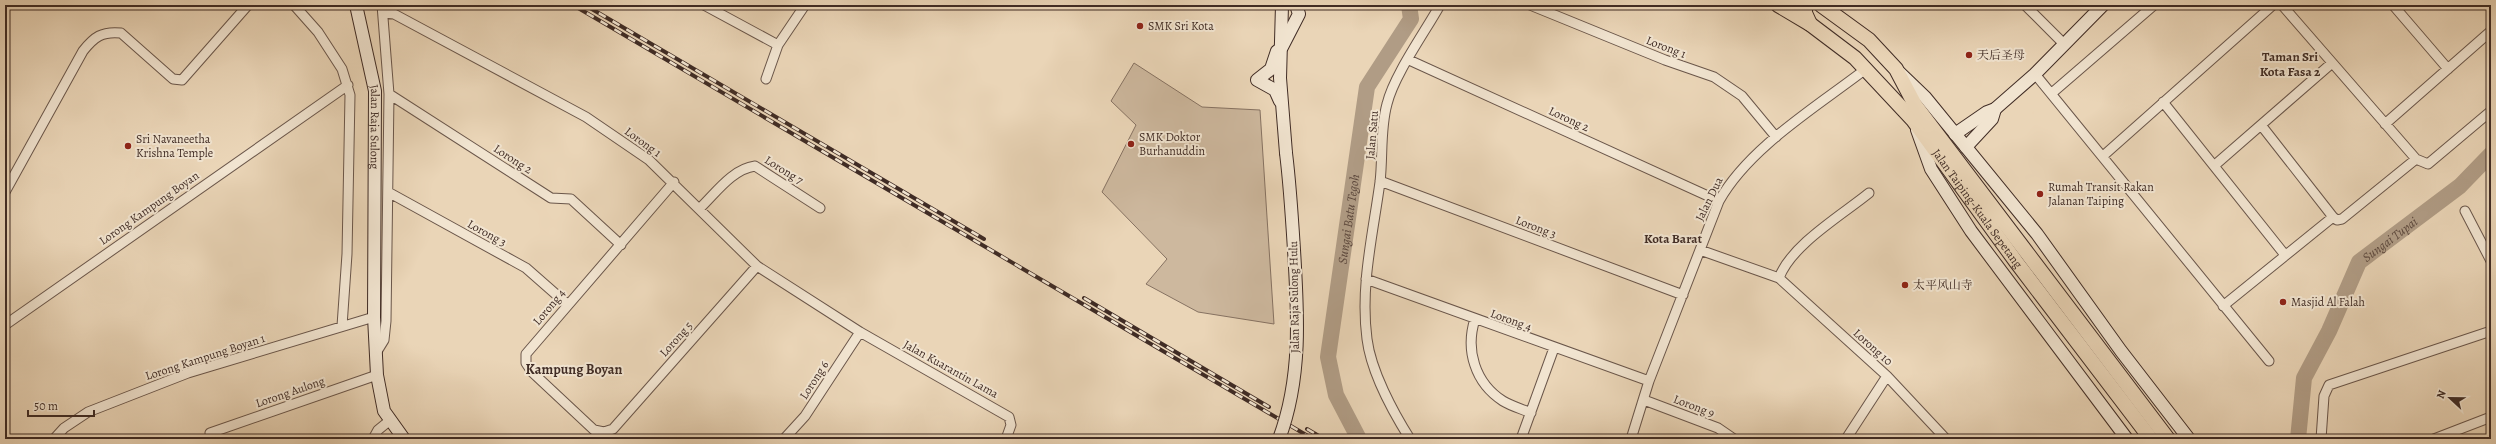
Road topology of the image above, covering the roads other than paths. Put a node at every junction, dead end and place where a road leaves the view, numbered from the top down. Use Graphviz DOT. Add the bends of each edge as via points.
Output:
graph roads {
  1 [pos="248,5"];
  2 [pos="294,5"];
  3 [pos="356,5"];
  4 [pos="706,5"];
  5 [pos="805,5"];
  6 [pos="1282,5"];
  7 [pos="1296,5"];
  8 [pos="1440,5"];
  9 [pos="1530,5"];
  10 [pos="1778,5"];
  11 [pos="1805,5"];
  12 [pos="2025,5"];
  13 [pos="2103,5"];
  14 [pos="2154,5"];
  15 [pos="2273,5"];
  16 [pos="2282,5"];
  17 [pos="2395,6"];
  18 [pos="1826,7"];
  19 [pos="383,9"];
  20 [pos="1810,24"];
  21 [pos="2491,31"];
  22 [pos="1280,34"];
  23 [pos="2064,44"];
  24 [pos="778,45"];
  25 [pos="1281,50"];
  26 [pos="1409,60"];
  27 [pos="2332,63"];
  28 [pos="1867,68"];
  29 [pos="1896,69"];
  30 [pos="2448,69"];
  31 [pos="2035,74"];
  32 [pos="766,79"];
  33 [pos="348,85"];
  34 [pos="2052,93"];
  35 [pos="389,94"];
  36 [pos="2163,102"];
  37 [pos="1282,106"];
  38 [pos="1995,110"];
  39 [pos="2491,111"];
  40 [pos="1913,120"];
  41 [pos="2385,124"];
  42 [pos="2261,125"];
  43 [pos="1956,134"];
  44 [pos="1776,137"];
  45 [pos="1966,147"];
  46 [pos="2103,156"];
  47 [pos="2416,159"];
  48 [pos="2215,165"];
  49 [pos="1380,181"];
  50 [pos="674,182"];
  51 [pos="5,192"];
  52 [pos="388,192"];
  53 [pos="1869,193"];
  54 [pos="1719,201"];
  55 [pos="820,208"];
  56 [pos="699,210"];
  57 [pos="2465,211"];
  58 [pos="2333,217"];
  59 [pos="621,245"];
  60 [pos="1700,250"];
  61 [pos="2285,255"];
  62 [pos="2491,261"];
  63 [pos="757,266"];
  64 [pos="1779,278"];
  65 [pos="1366,279"];
  66 [pos="1683,295"];
  67 [pos="567,304"];
  68 [pos="2223,306"];
  69 [pos="374,317"];
  70 [pos="1475,319"];
  71 [pos="5,325"];
  72 [pos="342,326"];
  73 [pos="860,332"];
  74 [pos="2491,332"];
  75 [pos="1554,348"];
  76 [pos="376,353"];
  77 [pos="2269,361"];
  78 [pos="377,375"];
  79 [pos="1887,376"];
  80 [pos="1649,381"];
  81 [pos="1644,400"];
  82 [pos="1531,413"];
  83 [pos="2491,417"];
  84 [pos="390,421"];
  85 [pos="613,428"];
  86 [pos="210,433"];
  87 [pos="54,439"];
  88 [pos="373,439"];
  89 [pos="404,439"];
  90 [pos="784,439"];
  91 [pos="1006,439"];
  92 [pos="1279,439"];
  93 [pos="1410,439"];
  94 [pos="1520,439"];
  95 [pos="1630,439"];
  96 [pos="1734,439"];
  97 [pos="1846,439"];
  98 [pos="1946,439"];
  99 [pos="2127,439"];
  100 [pos="2151,439"];
  101 [pos="2168,439"];
  102 [pos="2189,439"];
  103 [pos="2321,439"];
  104 [pos="2434,439"];
  1 -- 51 [label="street" via="182,80 173,79 121,33 100,34 94,37 83,52"];
  2 -- 33 [label="street" via="318,32 342,69"];
  3 -- 69 [label="street, Jalan Raja Sulong" via="375,91"];
  4 -- 24 [label="street"];
  5 -- 24 [label="street"];
  6 -- 22 [label="street"];
  7 -- 25 [label="street" via="1299,14"];
  8 -- 26 [label="street, Jalan Satu"];
  9 -- 44 [label="street, Lorong 1" via="1665,60 1714,77 1742,96"];
  10 -- 20 [label="main road, Jalan Taiping-Kuala Sepetang"];
  11 -- 20 [label="main road" via="1804,13"];
  12 -- 23 [label="street"];
  13 -- 23 [label="street"];
  14 -- 34 [label="street"];
  15 -- 36 [label="street"];
  16 -- 27 [label="street"];
  17 -- 30 [label="street"];
  18 -- 29 [label="main road, Jalan Taiping-Kuala Sepetang" via="1869,40"];
  19 -- 35 [label="street"];
  19 -- 50 [label="street, Lorong 1" via="586,117 649,160"];
  20 -- 28 [label="main road, Jalan Taiping-Kuala Sepetang"];
  21 -- 30 [label="street"];
  22 -- 25 [label="street, Jalan Raja Sulong Hulu"];
  22 -- 37 [label="street" via="1271,69 1257,80 1275,90"];
  23 -- 31 [label="street"];
  24 -- 32 [label="street"];
  25 -- 37 [label="street, Jalan Raja Sulong Hulu"];
  26 -- 49 [label="street, Jalan Satu" via="1396,80 1387,104"];
  26 -- 54 [label="street, Lorong 2"];
  27 -- 41 [label="street"];
  27 -- 42 [label="street"];
  28 -- 40 [label="main road, Jalan Taiping-Kuala Sepetang"];
  28 -- 44 [label="street, Jalan Dua"];
  29 -- 43 [label="street" via="1926,97"];
  29 -- 101 [label="main road, Jalan Taiping-Kuala Sepetang" via="1915,105"];
  30 -- 41 [label="street"];
  31 -- 34 [label="street"];
  31 -- 38 [label="street"];
  33 -- 71 [label="street, Lorong Kampung Boyan"];
  33 -- 72 [label="street" via="350,142"];
  34 -- 46 [label="street"];
  35 -- 52 [label="street"];
  35 -- 59 [label="street, Lorong 2" via="551,198 572,200"];
  36 -- 46 [label="street"];
  36 -- 48 [label="street"];
  37 -- 92 [label="street, Jalan Raja Sulong Hulu, bridge" via="1297,291 1297,340 1291,400"];
  38 -- 43 [label="street" via="1987,112"];
  38 -- 45 [label="street" via="1992,119"];
  39 -- 47 [label="street" via="2428,164"];
  40 -- 99 [label="street" via="1931,169 1971,231"];
  40 -- 100 [label="main road, Jalan Taiping-Kuala Sepetang" via="1945,167"];
  41 -- 47 [label="street"];
  42 -- 48 [label="street"];
  42 -- 58 [label="street"];
  43 -- 45 [label="street"];
  44 -- 54 [label="street, Jalan Dua" via="1730,181"];
  45 -- 102 [label="street" via="2037,234 2121,351"];
  46 -- 68 [label="street"];
  47 -- 58 [label="street" via="2342,219 2337,220"];
  48 -- 61 [label="street"];
  49 -- 65 [label="street, Jalan Satu"];
  49 -- 66 [label="street, Lorong 3"];
  50 -- 56 [label="street, Lorong 1"];
  50 -- 59 [label="street, Lorong 4"];
  52 -- 67 [label="street, Lorong 3" via="526,268"];
  52 -- 76 [label="street" via="386,321 384,340"];
  53 -- 64 [label="street" via="1797,251 1784,266"];
  54 -- 60 [label="street, Jalan Dua"];
  55 -- 56 [label="street, Lorong 7" via="755,166 743,168 735,174"];
  56 -- 63 [label="street, Lorong 1"];
  57 -- 62 [label="street"];
  58 -- 61 [label="street"];
  59 -- 67 [label="street, Lorong 4"];
  60 -- 64 [label="street, Lorong 10"];
  60 -- 66 [label="street, Jalan Dua"];
  61 -- 68 [label="street"];
  63 -- 73 [label="street, Lorong 1"];
  63 -- 85 [label="street, Lorong 5"];
  64 -- 79 [label="street, Lorong 10"];
  65 -- 70 [label="street, Lorong 4"];
  65 -- 93 [label="street, Jalan Satu" via="1367,339 1384,389"];
  66 -- 80 [label="street, Jalan Dua"];
  67 -- 85 [label="street, Lorong 4" via="526,354 526,362 532,372 594,430 604,432"];
  68 -- 77 [label="street"];
  69 -- 72 [label="street, Lorong Kampung Boyan 1"];
  69 -- 76 [label="street, Jalan Raja Sulong"];
  70 -- 75 [label="street, Lorong 4"];
  70 -- 82 [label="street" via="1470,334 1470,351 1481,378 1504,402"];
  72 -- 87 [label="street, Lorong Kampung Boyan 1" via="188,373 88,412 64,428"];
  73 -- 90 [label="street, Lorong 6" via="805,416"];
  73 -- 91 [label="street, Jalan Kuarantin Lama" via="1009,417 1011,425"];
  74 -- 103 [label="street" via="2329,385 2324,396"];
  75 -- 80 [label="street, Lorong 4"];
  75 -- 82 [label="street"];
  76 -- 78 [label="street, Jalan Raja Sulong"];
  78 -- 84 [label="street, Jalan Raja Sulong" via="379,398"];
  78 -- 86 [label="street, Lorong Aulong"];
  79 -- 97 [label="street"];
  79 -- 98 [label="street, Lorong 10"];
  80 -- 81 [label="street, Jalan Dua"];
  81 -- 95 [label="street, Jalan Dua"];
  81 -- 96 [label="street, Lorong 9" via="1718,428"];
  82 -- 94 [label="street"];
  83 -- 104 [label="street"];
  84 -- 88 [label="street" via="378,430"];
  84 -- 89 [label="street, Jalan Raja Sulong"];
}
